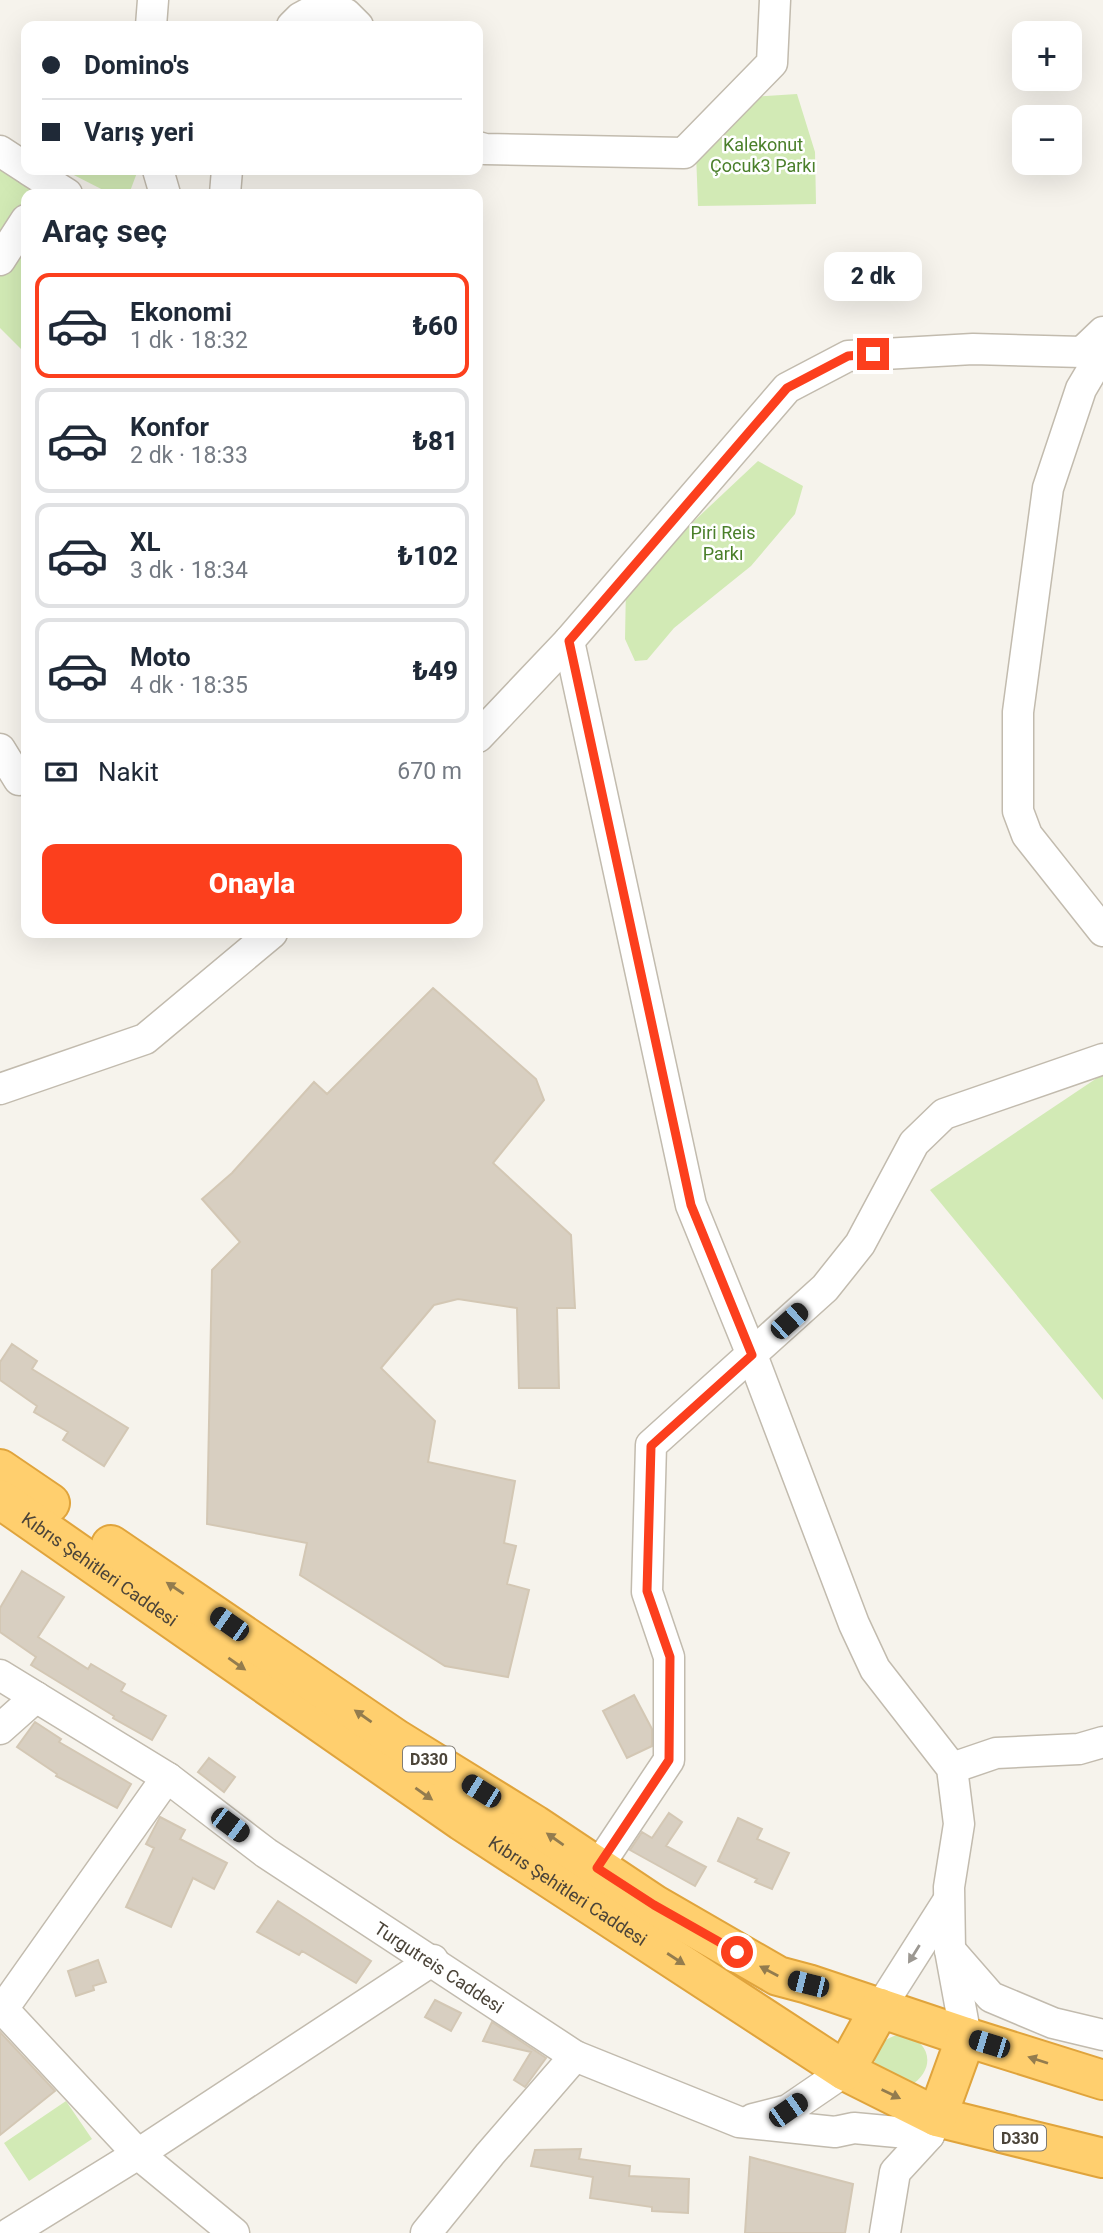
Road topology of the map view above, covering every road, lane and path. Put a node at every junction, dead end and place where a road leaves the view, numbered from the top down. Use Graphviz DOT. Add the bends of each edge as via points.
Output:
graph roads {
  1 [pos="153,0"];
  2 [pos="291,0"];
  3 [pos="775,0"];
  4 [pos="151,21"];
  5 [pos="275,21"];
  6 [pos="297,21"];
  7 [pos="353,21"];
  8 [pos="483,148"];
  9 [pos="0,151"];
  10 [pos="21,164"];
  11 [pos="35,175"];
  12 [pos="51,189"];
  13 [pos="21,228"];
  14 [pos="0,260"];
  15 [pos="1103,332"];
  16 [pos="1103,352"];
  17 [pos="569,641"];
  18 [pos="483,732"];
  19 [pos="0,749"];
  20 [pos="15,780"];
  21 [pos="1103,931"];
  22 [pos="266,938"];
  23 [pos="1103,1059"];
  24 [pos="0,1089"];
  25 [pos="752,1355"];
  26 [pos="0,1469"];
  27 [pos="0,1499"];
  28 [pos="0,1675"];
  29 [pos="36,1697"];
  30 [pos="0,1729"];
  31 [pos="1103,1742"];
  32 [pos="951,1768"];
  33 [pos="168,1778"];
  34 [pos="597,1868"];
  35 [pos="948,1901"];
  36 [pos="950,1950"];
  37 [pos="433,1960"];
  38 [pos="880,2008"];
  39 [pos="1,2009"];
  40 [pos="1103,2035"];
  41 [pos="966,2037"];
  42 [pos="575,2056"];
  43 [pos="845,2071"];
  44 [pos="1103,2080"];
  45 [pos="739,2122"];
  46 [pos="933,2126"];
  47 [pos="138,2154"];
  48 [pos="1099,2164"];
  49 [pos="10,2233"];
  50 [pos="234,2233"];
  51 [pos="426,2233"];
  52 [pos="885,2233"];
  1 -- 4 [label="street"];
  2 -- 5 [label="street"];
  3 -- 8 [label="street" via="772,63 684,153"];
  6 -- 7 [label="street" via="320,7 346,14"];
  9 -- 10 [label="street"];
  11 -- 12 [label="street"];
  13 -- 14 [label="street"];
  15 -- 17 [label="street" via="1082,352 974,349 848,356 787,388"];
  16 -- 21 [label="street" via="1081,389 1048,488 1018,712 1018,811 1027,835"];
  17 -- 18 [label="street"];
  17 -- 25 [label="street" via="691,1205"];
  19 -- 20 [label="street"];
  22 -- 24 [label="street" via="145,1039"];
  23 -- 25 [label="street" via="944,1114 914,1143 860,1244 825,1288"];
  25 -- 32 [label="street" via="875,1669"];
  25 -- 34 [label="street" via="651,1446 647,1591 670,1657 669,1760"];
  34 -- 26 [label="highway, Kıbrıs Şehitleri Caddesi / D330, one-way" via="396,1740"];
  27 -- 43 [label="highway, Kıbrıs Şehitleri Caddesi / D330, one-way" via="462,1821"];
  28 -- 29 [label="street, Turgutreis Caddesi"];
  29 -- 30 [label="street"];
  29 -- 33 [label="street, Turgutreis Caddesi"];
  31 -- 32 [label="street" via="1079,1749 996,1753"];
  32 -- 35 [label="street" via="959,1824"];
  33 -- 37 [label="street, Turgutreis Caddesi" via="267,1853"];
  33 -- 39 [label="street"];
  38 -- 34 [label="highway, Kıbrıs Şehitleri Caddesi / D330, one-way" via="778,1976"];
  35 -- 36 [label="street"];
  35 -- 38 [label="street, one-way"];
  36 -- 40 [label="street" via="991,1997 1053,2023"];
  36 -- 41 [label="street"];
  37 -- 42 [label="street, Turgutreis Caddesi"];
  37 -- 47 [label="street"];
  38 -- 41 [label="highway, Kıbrıs Şehitleri Caddesi / D330"];
  38 -- 43 [label="highway"];
  39 -- 47 [label="street"];
  44 -- 41 [label="highway, Kıbrıs Şehitleri Caddesi / D330, one-way"];
  41 -- 46 [label="highway"];
  42 -- 45 [label="street, Turgutreis Caddesi"];
  42 -- 51 [label="street"];
  43 -- 45 [label="street" via="788,2110"];
  43 -- 46 [label="highway, Kıbrıs Şehitleri Caddesi / D330, one-way"];
  45 -- 46 [label="street, Turgutreis Caddesi" via="835,2133 854,2128"];
  46 -- 48 [label="highway, Kıbrıs Şehitleri Caddesi / D330"];
  46 -- 52 [label="street" via="895,2172"];
  47 -- 49 [label="street"];
  47 -- 50 [label="street"];
}
